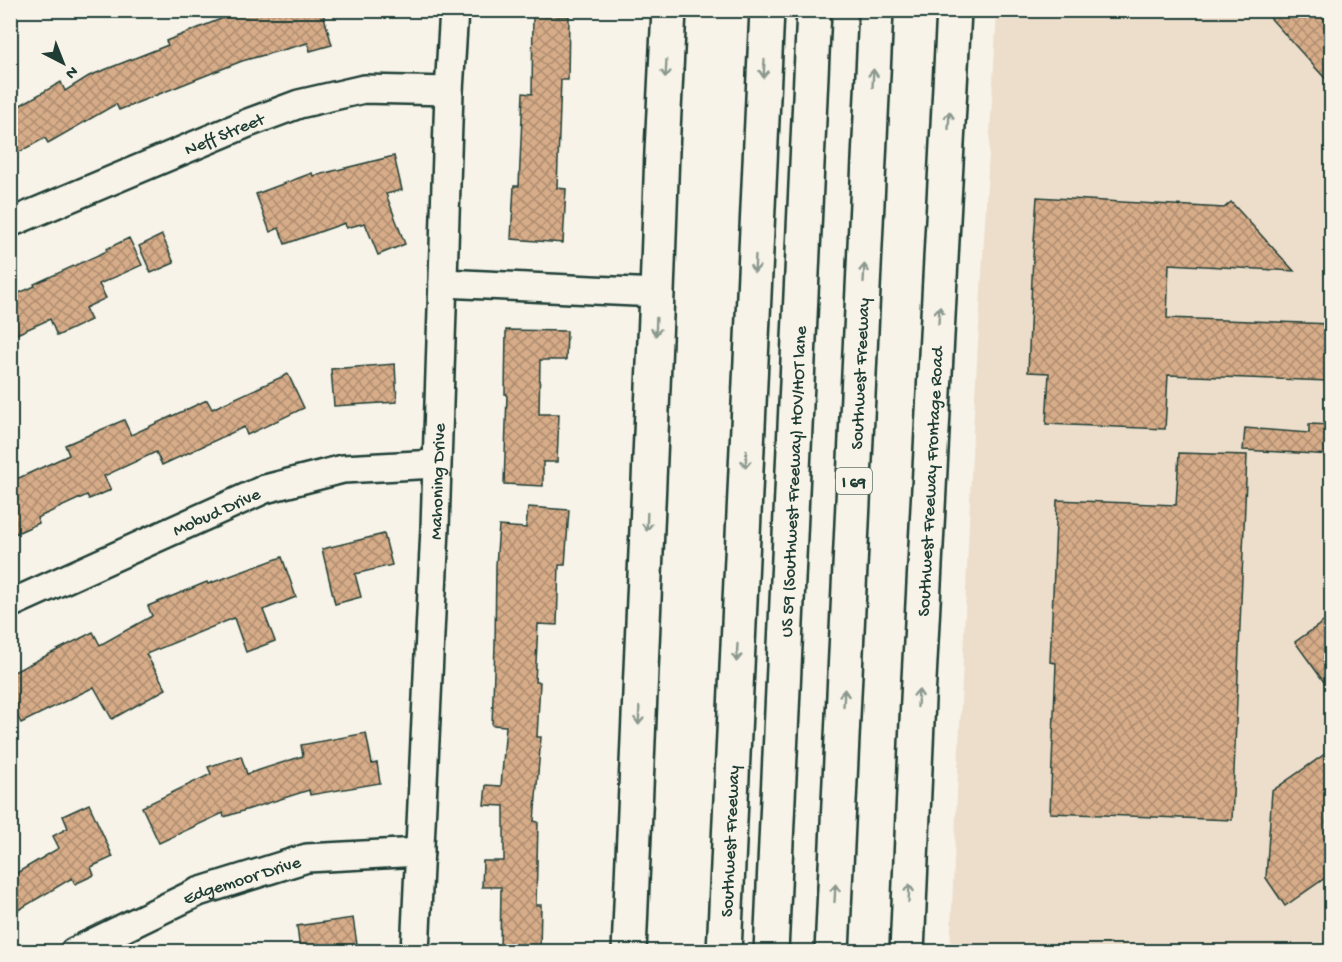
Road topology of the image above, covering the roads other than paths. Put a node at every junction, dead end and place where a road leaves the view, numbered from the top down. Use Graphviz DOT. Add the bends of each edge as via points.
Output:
graph roads {
  1 [pos="454,10"];
  2 [pos="669,10"];
  3 [pos="767,10"];
  4 [pos="814,10"];
  5 [pos="876,10"];
  6 [pos="954,10"];
  7 [pos="450,91"];
  8 [pos="10,223"];
  9 [pos="443,283"];
  10 [pos="657,293"];
  11 [pos="436,464"];
  12 [pos="10,604"];
  13 [pos="420,852"];
  14 [pos="74,951"];
  15 [pos="415,951"];
  16 [pos="629,951"];
  17 [pos="724,951"];
  18 [pos="771,951"];
  19 [pos="832,951"];
  20 [pos="907,951"];
  1 -- 7 [label="street, Mahoning Drive"];
  2 -- 10 [label="main road, one-way"];
  3 -- 17 [label="main road, Southwest Freeway, one-way"];
  4 -- 18 [label="main road, US 59 (Southwest Freeway) HOV/HOT lane"];
  19 -- 5 [label="main road, Southwest Freeway / I 69, one-way"];
  20 -- 6 [label="main road, Southwest Freeway Frontage Road, one-way"];
  7 -- 8 [label="street, Neff Street" via="364,89 299,104"];
  7 -- 9 [label="street, Mahoning Drive"];
  9 -- 10 [label="street"];
  9 -- 11 [label="street, Mahoning Drive"];
  10 -- 16 [label="main road, one-way"];
  11 -- 12 [label="street, Mobud Drive" via="343,469 265,489"];
  11 -- 13 [label="street, Mahoning Drive"];
  13 -- 14 [label="street, Edgemoor Drive" via="306,858 198,892"];
  13 -- 15 [label="street, Mahoning Drive"];
}
